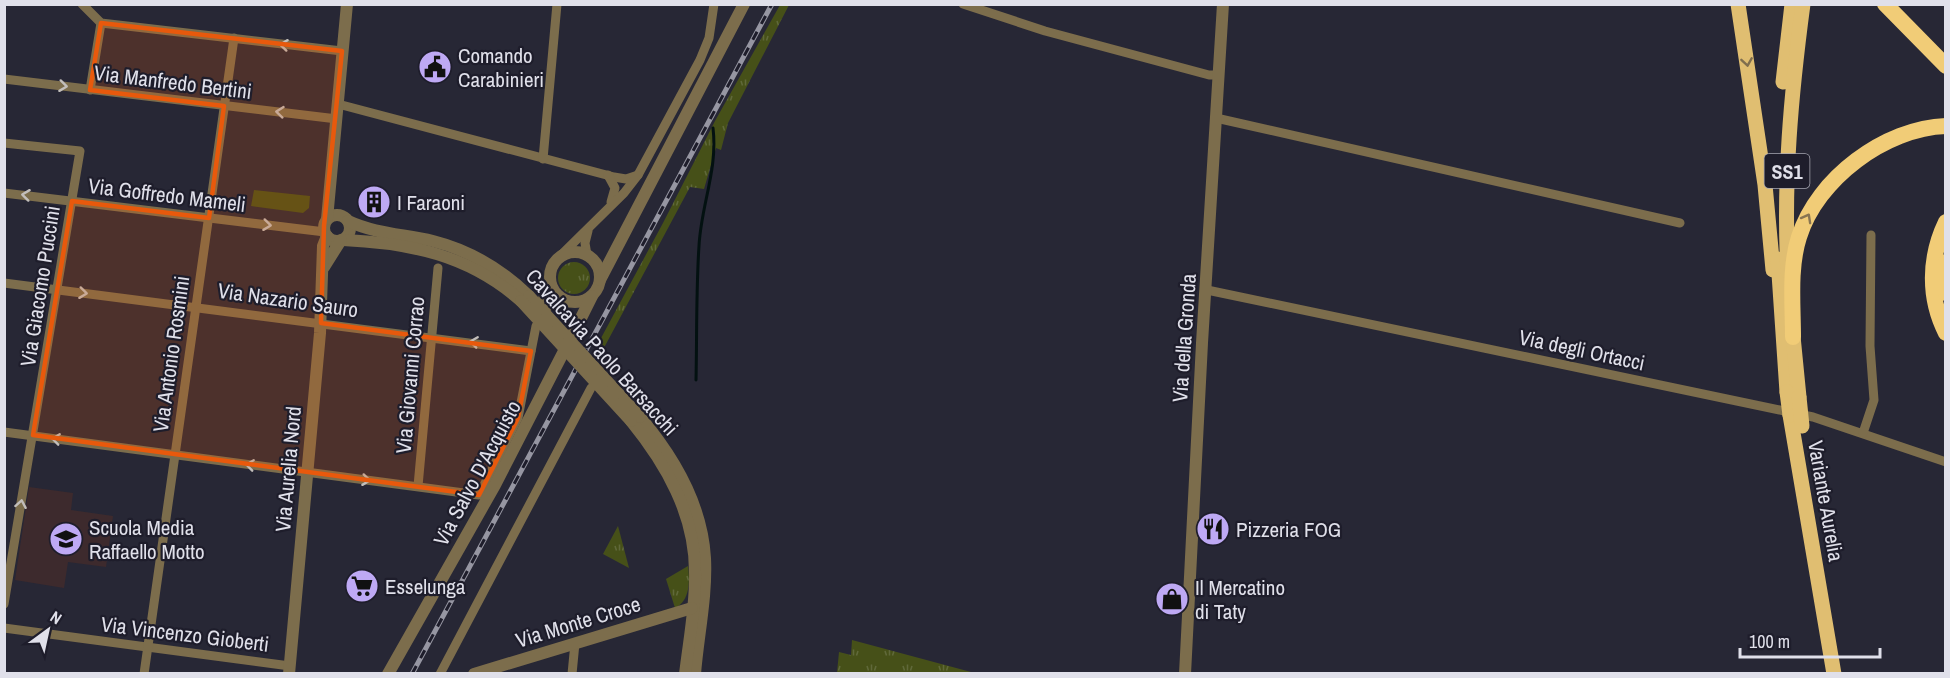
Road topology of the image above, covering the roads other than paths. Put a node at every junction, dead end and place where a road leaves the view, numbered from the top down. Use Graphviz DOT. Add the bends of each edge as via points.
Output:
graph roads {
  1 [pos="82,4"];
  2 [pos="347,4"];
  3 [pos="557,4"];
  4 [pos="714,4"];
  5 [pos="744,4"];
  6 [pos="963,4"];
  7 [pos="1223,4"];
  8 [pos="1738,4"];
  9 [pos="1792,4"];
  10 [pos="1803,4"];
  11 [pos="1885,4"];
  12 [pos="1897,4"];
  13 [pos="101,23"];
  14 [pos="234,38"];
  15 [pos="342,51"];
  16 [pos="1946,55"];
  17 [pos="1946,66"];
  18 [pos="1218,75"];
  19 [pos="4,79"];
  20 [pos="90,90"];
  21 [pos="338,104"];
  22 [pos="224,106"];
  23 [pos="1216,118"];
  24 [pos="336,119"];
  25 [pos="1946,126"];
  26 [pos="4,142"];
  27 [pos="543,159"];
  28 [pos="333,162"];
  29 [pos="608,175"];
  30 [pos="638,175"];
  31 [pos="4,193"];
  32 [pos="72,201"];
  33 [pos="610,204"];
  34 [pos="209,218"];
  35 [pos="327,219"];
  36 [pos="345,219"];
  37 [pos="1946,222"];
  38 [pos="1680,224"];
  39 [pos="589,229"];
  40 [pos="326,234"];
  41 [pos="1871,235"];
  42 [pos="342,240"];
  43 [pos="618,246"];
  44 [pos="591,258"];
  45 [pos="557,259"];
  46 [pos="1946,262"];
  47 [pos="324,267"];
  48 [pos="438,268"];
  49 [pos="550,279"];
  50 [pos="600,280"];
  51 [pos="4,283"];
  52 [pos="57,289"];
  53 [pos="1207,290"];
  54 [pos="1946,293"];
  55 [pos="592,295"];
  56 [pos="525,298"];
  57 [pos="566,300"];
  58 [pos="196,306"];
  59 [pos="320,323"];
  60 [pos="536,326"];
  61 [pos="1946,333"];
  62 [pos="432,336"];
  63 [pos="1787,336"];
  64 [pos="531,351"];
  65 [pos="563,353"];
  66 [pos="591,388"];
  67 [pos="1793,395"];
  68 [pos="4,432"];
  69 [pos="1863,434"];
  70 [pos="33,435"];
  71 [pos="176,455"];
  72 [pos="1946,462"];
  73 [pos="308,473"];
  74 [pos="418,486"];
  75 [pos="4,533"];
  76 [pos="16,534"];
  77 [pos="4,604"];
  78 [pos="696,613"];
  79 [pos="4,628"];
  80 [pos="575,643"];
  81 [pos="148,649"];
  82 [pos="289,670"];
  83 [pos="144,674"];
  84 [pos="388,674"];
  85 [pos="440,674"];
  86 [pos="474,674"];
  87 [pos="572,674"];
  88 [pos="686,674"];
  89 [pos="695,674"];
  90 [pos="1185,674"];
  91 [pos="1834,674"];
  92 [pos="1844,674"];
  1 -- 13 [label="street"];
  2 -- 15 [label="street"];
  3 -- 27 [label="street"];
  4 -- 30 [label="street" via="711,32 700,60"];
  5 -- 43 [label="street"];
  6 -- 18 [label="street" via="1045,31"];
  7 -- 18 [label="street, Via della Gronda"];
  8 -- 63 [label="highway, one-way" via="1765,185 1776,305"];
  9 -- 63 [label="highway, SS1" via="1777,163"];
  10 -- 63 [label="highway, SS1" via="1786,191"];
  11 -- 17 [label="highway"];
  12 -- 16 [label="highway"];
  13 -- 14 [label="street"];
  13 -- 20 [label="street"];
  15 -- 14 [label="street, one-way"];
  14 -- 22 [label="street, Via Antonio Rosmini"];
  15 -- 21 [label="street"];
  18 -- 23 [label="street, Via della Gronda"];
  19 -- 20 [label="street, Via Manfredo Bertini, one-way"];
  20 -- 22 [label="street, Via Manfredo Bertini"];
  21 -- 24 [label="street"];
  21 -- 27 [label="street"];
  24 -- 22 [label="street, Via Manfredo Bertini, one-way"];
  22 -- 34 [label="street, Via Antonio Rosmini"];
  23 -- 38 [label="street"];
  23 -- 53 [label="street, Via della Gronda"];
  24 -- 28 [label="street"];
  63 -- 25 [label="highway, one-way" via="1797,246 1808,216 1821,197 1839,176 1880,146 1908,133"];
  26 -- 32 [label="street, Via Giacomo Puccini" via="80,152"];
  27 -- 29 [label="street"];
  28 -- 35 [label="street"];
  28 -- 36 [label="street" via="335,195"];
  29 -- 30 [label="street" via="626,179"];
  29 -- 33 [label="street" via="615,188"];
  30 -- 33 [label="street"];
  32 -- 31 [label="street, Via Goffredo Mameli, one-way"];
  32 -- 34 [label="street, Via Goffredo Mameli"];
  32 -- 52 [label="street, Via Giacomo Puccini"];
  33 -- 39 [label="street"];
  34 -- 40 [label="street, Via Goffredo Mameli, one-way"];
  34 -- 58 [label="street, Via Antonio Rosmini"];
  35 -- 36 [label="street" via="335,215"];
  35 -- 40 [label="street"];
  36 -- 42 [label="street" via="349,233"];
  36 -- 56 [label="street, Cavalcavia Paolo Barsacchi" via="372,231 457,249 493,267"];
  37 -- 61 [label="highway" via="1936,246 1933,277 1936,309"];
  39 -- 44 [label="street" via="585,243"];
  39 -- 45 [label="street"];
  40 -- 42 [label="street" via="333,240"];
  40 -- 47 [label="street, Via Aurelia Nord" via="322,250"];
  41 -- 69 [label="street" via="1870,346 1874,400"];
  42 -- 47 [label="street, Via Aurelia Nord"];
  42 -- 56 [label="street, Cavalcavia Paolo Barsacchi" via="408,246 444,255 479,270"];
  43 -- 44 [label="street" via="609,255"];
  43 -- 50 [label="street"];
  44 -- 45 [label="street" via="571,252"];
  44 -- 50 [label="street"];
  45 -- 49 [label="street"];
  46 -- 54 [label="highway"];
  47 -- 59 [label="street, Via Aurelia Nord"];
  48 -- 62 [label="street, Via Giovanni Corrao"];
  49 -- 57 [label="street" via="554,290"];
  49 -- 57 [label="street" via="545,303"];
  50 -- 55 [label="street"];
  51 -- 52 [label="street, Via Nazario Sauro"];
  52 -- 58 [label="street, Via Nazario Sauro, one-way"];
  52 -- 70 [label="street, Via Giacomo Puccini"];
  53 -- 69 [label="street, Via degli Ortacci" via="1813,417"];
  53 -- 90 [label="street, Via della Gronda"];
  55 -- 57 [label="street" via="582,301"];
  55 -- 57 [label="street" via="573,333 574,320"];
  56 -- 78 [label="street, Cavalcavia Paolo Barsacchi, bridge" via="635,418 662,463 686,513 695,563"];
  58 -- 59 [label="street, Via Nazario Sauro"];
  58 -- 71 [label="street, Via Antonio Rosmini"];
  59 -- 62 [label="street, Via Nazario Sauro"];
  59 -- 73 [label="street, Via Aurelia Nord"];
  60 -- 64 [label="street"];
  64 -- 62 [label="street, Via Nazario Sauro, one-way"];
  62 -- 74 [label="street, Via Giovanni Corrao"];
  63 -- 67 [label="highway, Variante Aurelia / SS1"];
  64 -- 74 [label="street" via="519,418 479,495"];
  65 -- 84 [label="street, Via Salvo D'Acquisto"];
  66 -- 85 [label="street"];
  67 -- 91 [label="highway, Variante Aurelia / SS1, bridge" via="1790,415"];
  67 -- 92 [label="highway, Variante Aurelia / SS1, bridge" via="1802,426"];
  68 -- 70 [label="street"];
  69 -- 72 [label="street, Via degli Ortacci"];
  71 -- 70 [label="street, one-way"];
  76 -- 70 [label="street, Via Giacomo Puccini, one-way"];
  73 -- 71 [label="street, one-way"];
  71 -- 81 [label="street, Via Antonio Rosmini"];
  73 -- 74 [label="street, one-way"];
  73 -- 82 [label="street, Via Aurelia Nord"];
  75 -- 76 [label="street"];
  76 -- 77 [label="street, Via Giacomo Puccini"];
  78 -- 80 [label="street, Via Monte Croce"];
  78 -- 88 [label="street"];
  78 -- 89 [label="street"];
  79 -- 81 [label="street, Via Vincenzo Gioberti"];
  80 -- 86 [label="street, Via Monte Croce"];
  80 -- 87 [label="street"];
  81 -- 82 [label="street, Via Vincenzo Gioberti"];
  81 -- 83 [label="street, Via Antonio Rosmini"];
}
